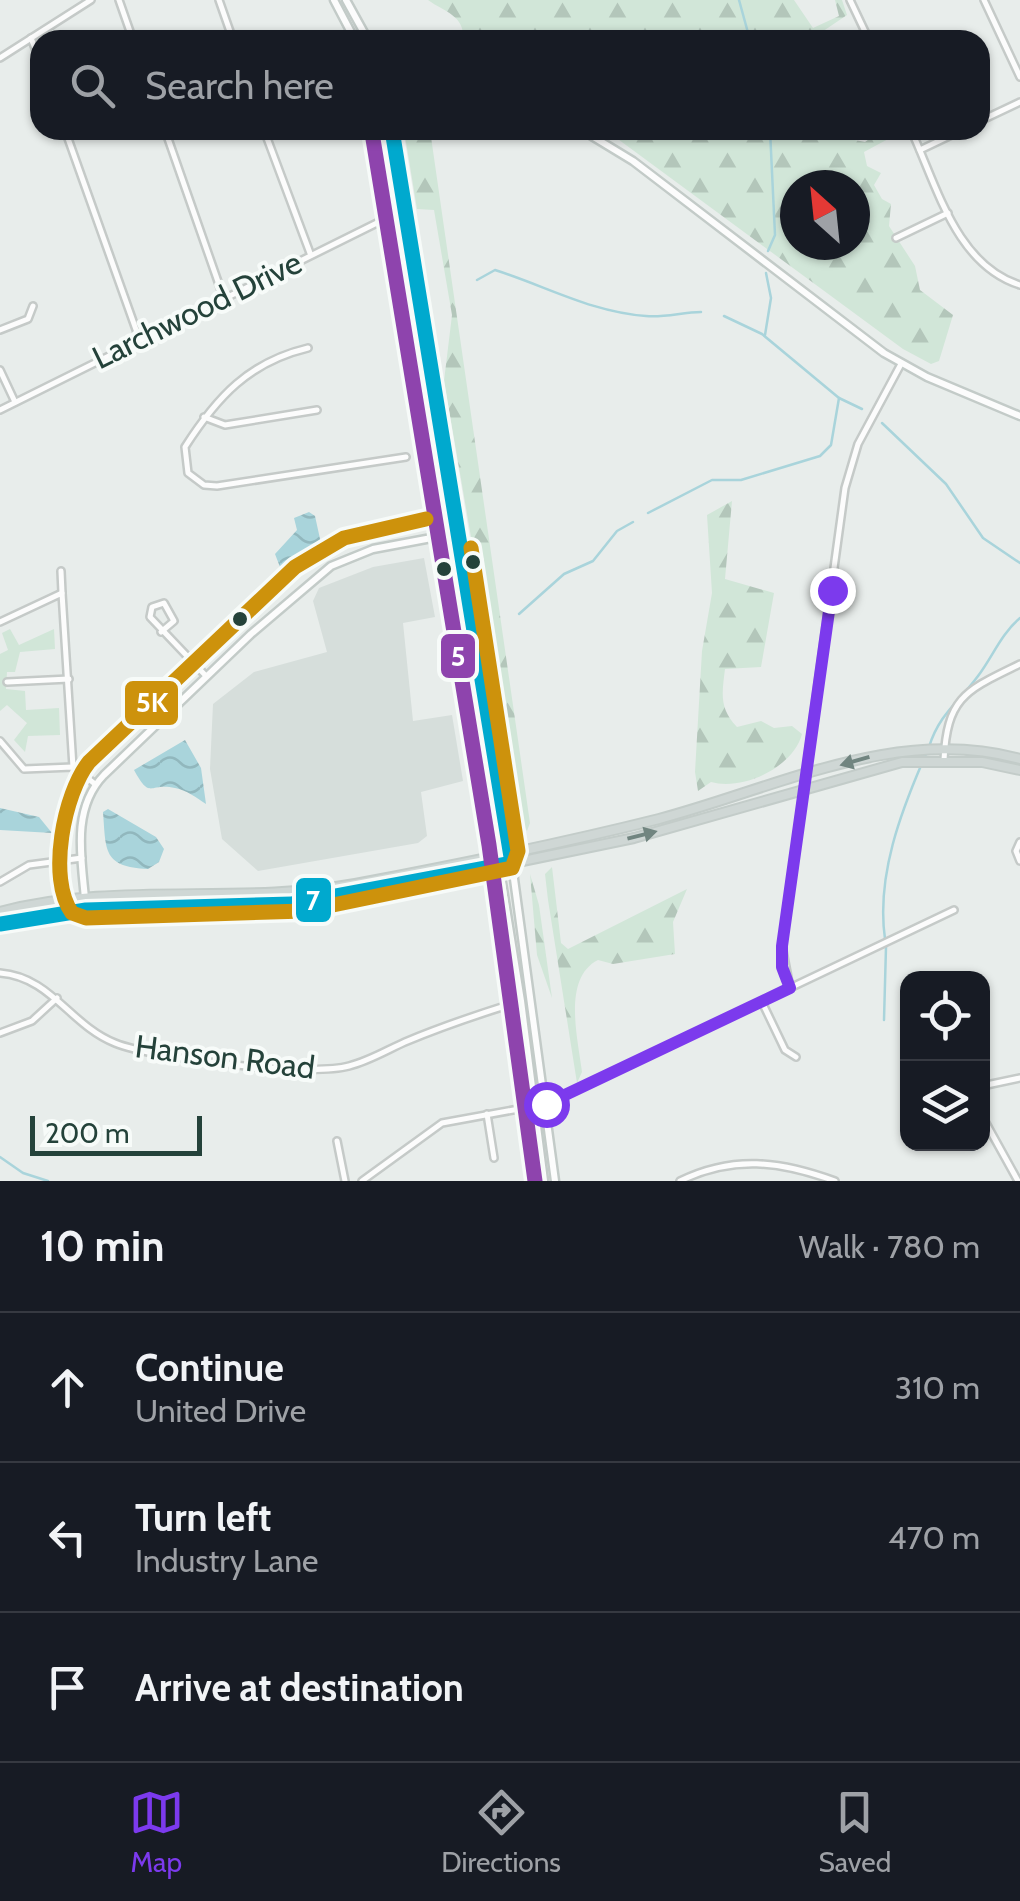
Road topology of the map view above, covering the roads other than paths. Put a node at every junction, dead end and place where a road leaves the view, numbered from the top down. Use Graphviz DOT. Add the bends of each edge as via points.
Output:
graph roads {
  1 [pos="91,0"];
  2 [pos="119,0"];
  3 [pos="219,0"];
  4 [pos="334,0"];
  5 [pos="346,0"];
  6 [pos="850,0"];
  7 [pos="984,0"];
  8 [pos="44,30"];
  9 [pos="130,30"];
  10 [pos="230,30"];
  11 [pos="350,30"];
  12 [pos="362,30"];
  13 [pos="864,30"];
  14 [pos="30,39"];
  15 [pos="0,58"];
  16 [pos="1020,77"];
  17 [pos="1020,102"];
  18 [pos="990,117"];
  19 [pos="68,140"];
  20 [pos="169,140"];
  21 [pos="268,140"];
  22 [pos="384,140"];
  23 [pos="394,140"];
  24 [pos="598,140"];
  25 [pos="916,140"];
  26 [pos="941,140"];
  27 [pos="920,150"];
  28 [pos="949,212"];
  29 [pos="396,214"];
  30 [pos="896,238"];
  31 [pos="310,253"];
  32 [pos="1020,285"];
  33 [pos="224,296"];
  34 [pos="33,306"];
  35 [pos="0,330"];
  36 [pos="140,338"];
  37 [pos="308,348"];
  38 [pos="900,364"];
  39 [pos="0,370"];
  40 [pos="15,402"];
  41 [pos="0,410"];
  42 [pos="318,410"];
  43 [pos="1020,416"];
  44 [pos="204,417"];
  45 [pos="406,457"];
  46 [pos="458,533"];
  47 [pos="446,536"];
  48 [pos="61,570"];
  49 [pos="62,594"];
  50 [pos="0,622"];
  51 [pos="161,632"];
  52 [pos="1020,664"];
  53 [pos="206,676"];
  54 [pos="69,679"];
  55 [pos="8,682"];
  56 [pos="0,741"];
  57 [pos="945,747"];
  58 [pos="1020,759"];
  59 [pos="944,760"];
  60 [pos="74,767"];
  61 [pos="1020,770"];
  62 [pos="806,776"];
  63 [pos="96,784"];
  64 [pos="804,788"];
  65 [pos="1020,842"];
  66 [pos="510,852"];
  67 [pos="498,854"];
  68 [pos="82,858"];
  69 [pos="1020,861"];
  70 [pos="512,864"];
  71 [pos="499,866"];
  72 [pos="0,882"];
  73 [pos="85,898"];
  74 [pos="86,910"];
  75 [pos="954,910"];
  76 [pos="0,912"];
  77 [pos="0,924"];
  78 [pos="0,973"];
  79 [pos="790,988"];
  80 [pos="57,998"];
  81 [pos="521,1001"];
  82 [pos="762,1002"];
  83 [pos="0,1033"];
  84 [pos="796,1057"];
  85 [pos="1020,1078"];
  86 [pos="990,1084"];
  87 [pos="546,1104"];
  88 [pos="536,1106"];
  89 [pos="487,1114"];
  90 [pos="990,1130"];
  91 [pos="338,1141"];
  92 [pos="494,1158"];
  93 [pos="1019,1161"];
  94 [pos="1010,1166"];
  95 [pos="344,1181"];
  96 [pos="362,1181"];
  97 [pos="544,1181"];
  98 [pos="555,1181"];
  99 [pos="680,1181"];
  100 [pos="834,1181"];
  101 [pos="1018,1181"];
  1 -- 8 [label="street"];
  2 -- 9 [label="street"];
  3 -- 10 [label="street"];
  4 -- 11 [label="main road"];
  5 -- 12 [label="main road"];
  6 -- 13 [label="street"];
  7 -- 16 [label="street"];
  14 -- 15 [label="street"];
  17 -- 18 [label="street"];
  19 -- 36 [label="street"];
  20 -- 33 [label="street"];
  21 -- 31 [label="street"];
  22 -- 29 [label="main road"];
  23 -- 46 [label="main road"];
  24 -- 38 [label="main road"];
  25 -- 27 [label="street"];
  26 -- 27 [label="street"];
  27 -- 28 [label="street"];
  28 -- 30 [label="street"];
  28 -- 32 [label="street" via="975,259"];
  29 -- 31 [label="street, Larchwood Drive"];
  29 -- 47 [label="main road"];
  31 -- 33 [label="street, Larchwood Drive"];
  33 -- 36 [label="street, Larchwood Drive"];
  34 -- 35 [label="street" via="28,318"];
  36 -- 40 [label="street, Larchwood Drive"];
  37 -- 44 [label="street" via="245,376"];
  38 -- 43 [label="main road"];
  38 -- 62 [label="street" via="848,477"];
  39 -- 40 [label="street"];
  40 -- 41 [label="street, Larchwood Drive"];
  42 -- 44 [label="street" via="224,424"];
  44 -- 45 [label="street" via="183,452 188,473 204,485"];
  46 -- 47 [label="main road"];
  46 -- 66 [label="main road"];
  47 -- 53 [label="main road" via="331,566"];
  47 -- 67 [label="main road"];
  48 -- 49 [label="street"];
  49 -- 50 [label="street"];
  49 -- 54 [label="street"];
  51 -- 51 [label="street" via="174,622 164,603 152,607 150,617"];
  51 -- 53 [label="street"];
  52 -- 57 [label="street" via="963,694 951,712"];
  53 -- 63 [label="main road"];
  54 -- 55 [label="street"];
  54 -- 60 [label="street"];
  56 -- 60 [label="street" via="24,769"];
  57 -- 58 [label="main road"];
  57 -- 59 [label="street"];
  57 -- 62 [label="main road, one-way" via="886,753"];
  59 -- 61 [label="main road"];
  59 -- 64 [label="main road" via="888,764"];
  60 -- 63 [label="street"];
  62 -- 64 [label="street"];
  62 -- 66 [label="main road"];
  63 -- 68 [label="main road" via="81,824"];
  70 -- 64 [label="main road, one-way" via="634,838"];
  64 -- 79 [label="street" via="782,946"];
  65 -- 69 [label="street"];
  66 -- 67 [label="main road"];
  66 -- 70 [label="main road"];
  67 -- 71 [label="main road"];
  67 -- 73 [label="main road" via="302,891"];
  68 -- 72 [label="street" via="29,865"];
  68 -- 73 [label="main road"];
  70 -- 71 [label="main road"];
  70 -- 87 [label="main road"];
  71 -- 74 [label="main road" via="292,904"];
  71 -- 81 [label="main road"];
  73 -- 74 [label="main road"];
  73 -- 76 [label="main road"];
  74 -- 77 [label="main road"];
  75 -- 79 [label="street"];
  78 -- 80 [label="street, Hanson Road" via="30,979"];
  79 -- 82 [label="street"];
  80 -- 81 [label="street, Hanson Road" via="90,1030 122,1045 310,1069 352,1066"];
  80 -- 83 [label="street" via="32,1021"];
  81 -- 88 [label="main road"];
  82 -- 84 [label="street" via="785,1050"];
  82 -- 87 [label="street"];
  85 -- 86 [label="street"];
  87 -- 98 [label="main road"];
  88 -- 89 [label="street"];
  88 -- 97 [label="main road"];
  89 -- 92 [label="street"];
  89 -- 96 [label="street" via="437,1126"];
  90 -- 94 [label="street"];
  91 -- 95 [label="street"];
  93 -- 94 [label="street"];
  94 -- 101 [label="street"];
  99 -- 100 [label="street" via="742,1162 777,1164"];
}
